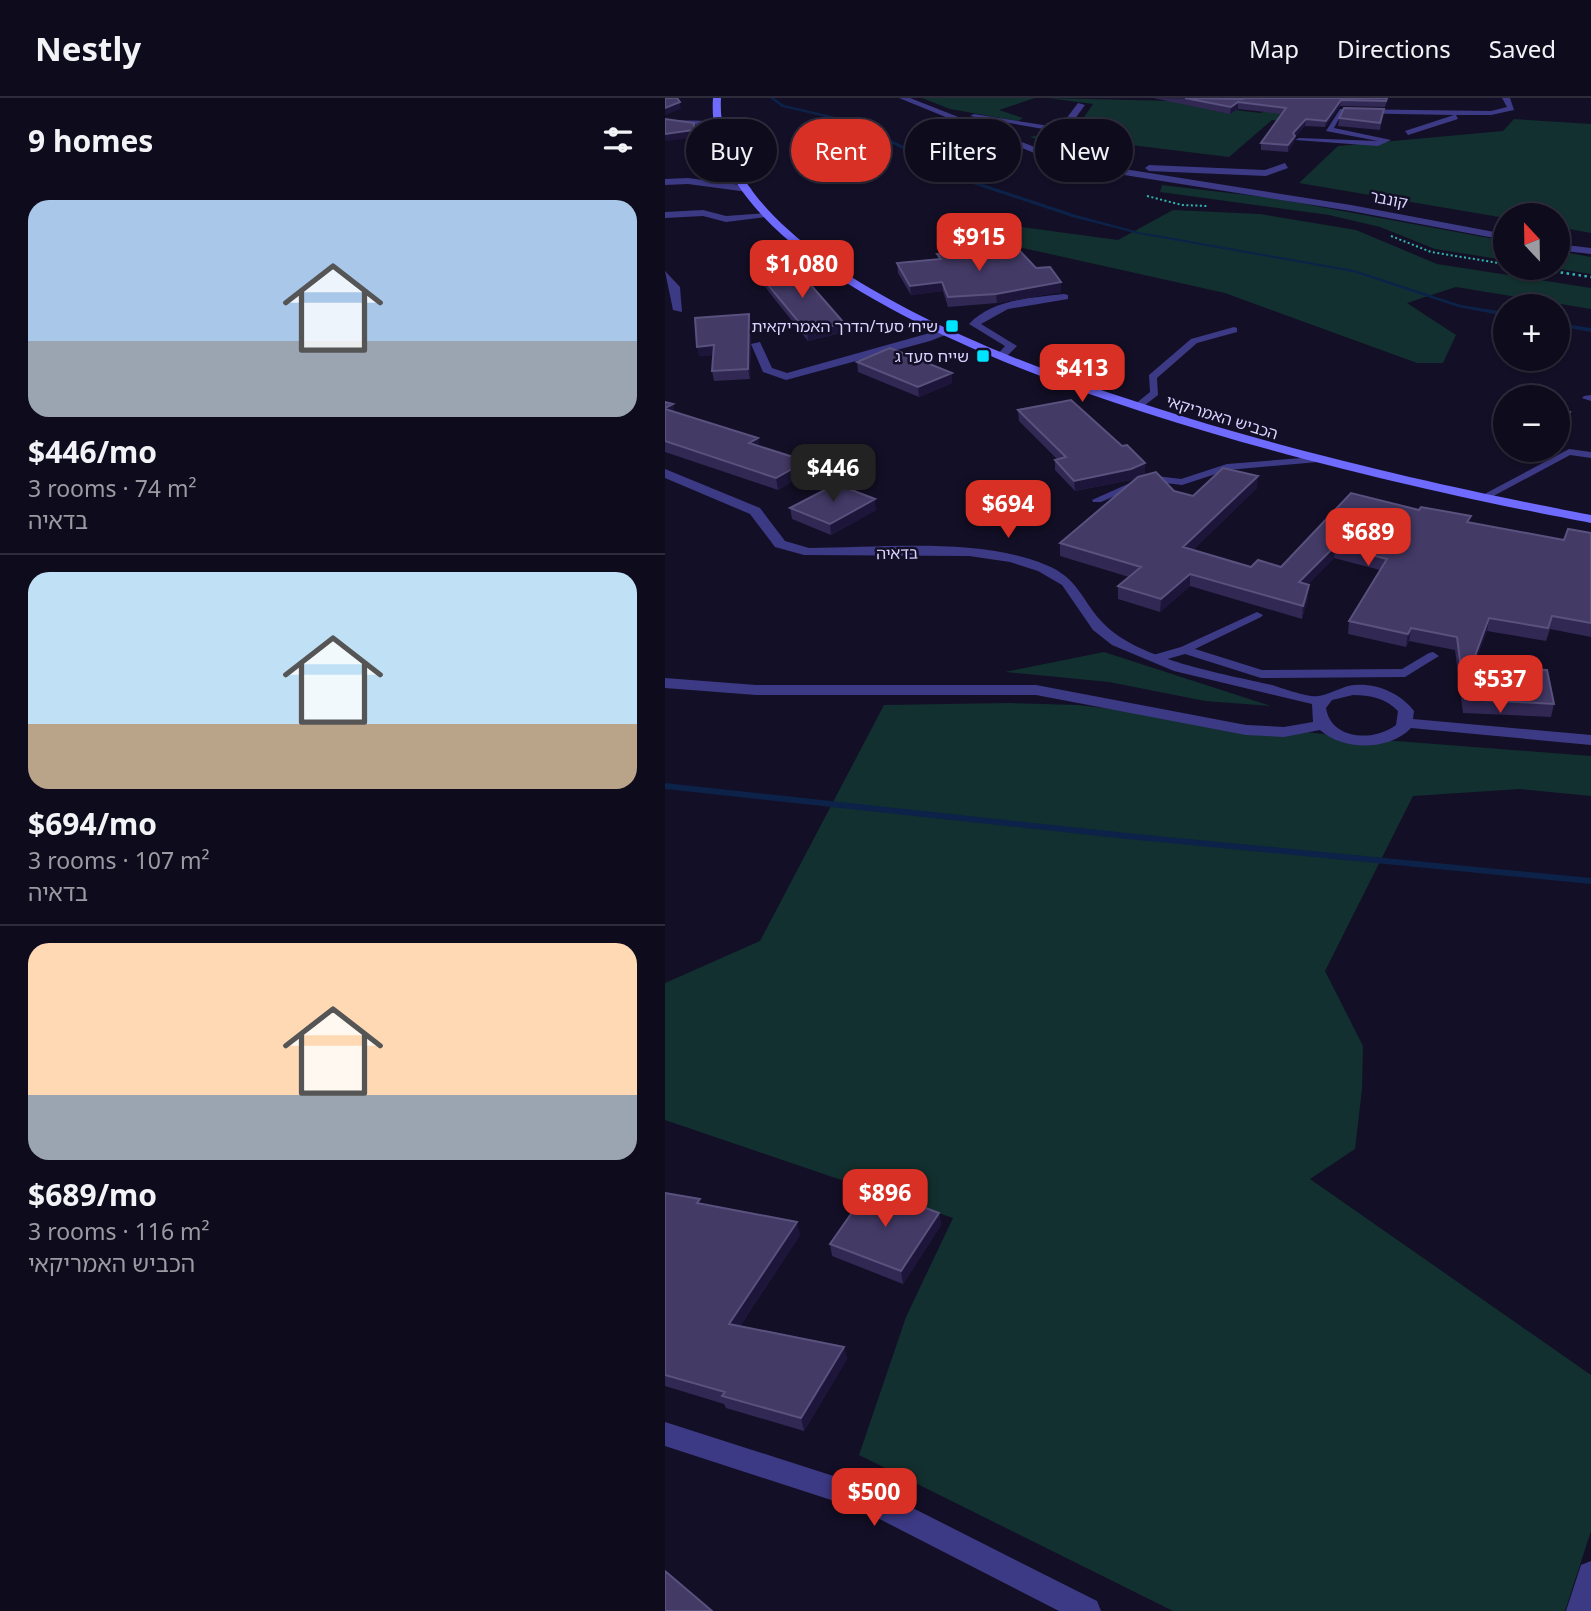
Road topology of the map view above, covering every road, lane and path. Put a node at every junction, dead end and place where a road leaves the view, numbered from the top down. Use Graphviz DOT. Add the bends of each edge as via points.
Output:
graph roads {
  1 [pos="717,98"];
  2 [pos="903,98"];
  3 [pos="1506,98"];
  4 [pos="1081,105"];
  5 [pos="1479,113"];
  6 [pos="946,114"];
  7 [pos="715,119"];
  8 [pos="665,122"];
  9 [pos="686,122"];
  10 [pos="1408,133"];
  11 [pos="1300,140"];
  12 [pos="1035,150"];
  13 [pos="1285,166"];
  14 [pos="1133,168"];
  15 [pos="1133,174"];
  16 [pos="665,182"];
  17 [pos="743,182"];
  18 [pos="748,189"];
  19 [pos="665,215"];
  20 [pos="768,216"];
  21 [pos="1493,235"];
  22 [pos="1570,249"];
  23 [pos="1591,251"];
  24 [pos="665,274"];
  25 [pos="1570,274"];
  26 [pos="1591,278"];
  27 [pos="1064,297"];
  28 [pos="678,310"];
  29 [pos="1234,330"];
  30 [pos="944,332"];
  31 [pos="756,344"];
  32 [pos="1001,356"];
  33 [pos="1137,407"];
  34 [pos="1591,455"];
  35 [pos="1315,460"];
  36 [pos="665,473"];
  37 [pos="1482,498"];
  38 [pos="1097,500"];
  39 [pos="1591,519"];
  40 [pos="1257,615"];
  41 [pos="1185,650"];
  42 [pos="1433,656"];
  43 [pos="1157,658"];
  44 [pos="665,682"];
  45 [pos="1322,702"];
  46 [pos="1407,723"];
  47 [pos="1323,725"];
  48 [pos="1591,740"];
  49 [pos="665,1434"];
  50 [pos="1591,1574"];
  51 [pos="1087,1611"];
  52 [pos="1580,1611"];
  1 -- 7 [label="main road, הכביש האמריקאי"];
  2 -- 6 [label="street, קונבר"];
  3 -- 5 [label="street" via="1511,108"];
  4 -- 6 [label="street" via="1066,125 1049,128"];
  5 -- 10 [label="street" via="1443,119"];
  5 -- 11 [label="street" via="1340,111 1329,130 1387,140 1378,144"];
  6 -- 12 [label="street, קונבר"];
  8 -- 9 [label="street"];
  13 -- 14 [label="street" via="1265,173"];
  15 -- 21 [label="street, קונבר"];
  16 -- 18 [label="street"];
  17 -- 18 [label="main road, הכביש האמריקאי"];
  18 -- 20 [label="main road, הכביש האמריקאי"];
  19 -- 20 [label="street"];
  20 -- 30 [label="main road, הכביש האמריקאי" via="823,263"];
  22 -- 23 [label="street"];
  24 -- 28 [label="street" via="675,287"];
  25 -- 26 [label="path"];
  27 -- 32 [label="street" via="986,312 974,324 1012,346"];
  29 -- 33 [label="lane" via="1194,341 1152,377 1155,393"];
  30 -- 31 [label="street" via="786,377 767,370"];
  30 -- 32 [label="main road, הכביש האמריקאי"];
  32 -- 33 [label="main road, הכביש האמריקאי"];
  33 -- 35 [label="main road, הכביש האמריקאי"];
  34 -- 37 [label="lane" via="1569,452"];
  35 -- 37 [label="main road, הכביש האמריקאי"];
  35 -- 38 [label="lane" via="1227,467 1182,482 1148,478"];
  36 -- 43 [label="street, בדאיה" via="755,510 780,544 809,552 969,552 1043,568 1067,582 1098,627 1117,642"];
  37 -- 39 [label="main road, הכביש האמריקאי"];
  40 -- 41 [label="lane"];
  41 -- 42 [label="lane" via="1261,674 1405,673"];
  41 -- 43 [label="lane"];
  43 -- 45 [label="street, בדאיה" via="1179,668"];
  44 -- 47 [label="street" via="756,690 1037,690 1246,730 1284,732"];
  45 -- 46 [label="street" via="1352,690 1381,693 1402,706"];
  45 -- 47 [label="street" via="1318,713"];
  46 -- 47 [label="street" via="1391,737 1370,741 1347,738"];
  46 -- 48 [label="street"];
  49 -- 51 [label="street" via="868,1499"];
  50 -- 52 [label="street"];
}
